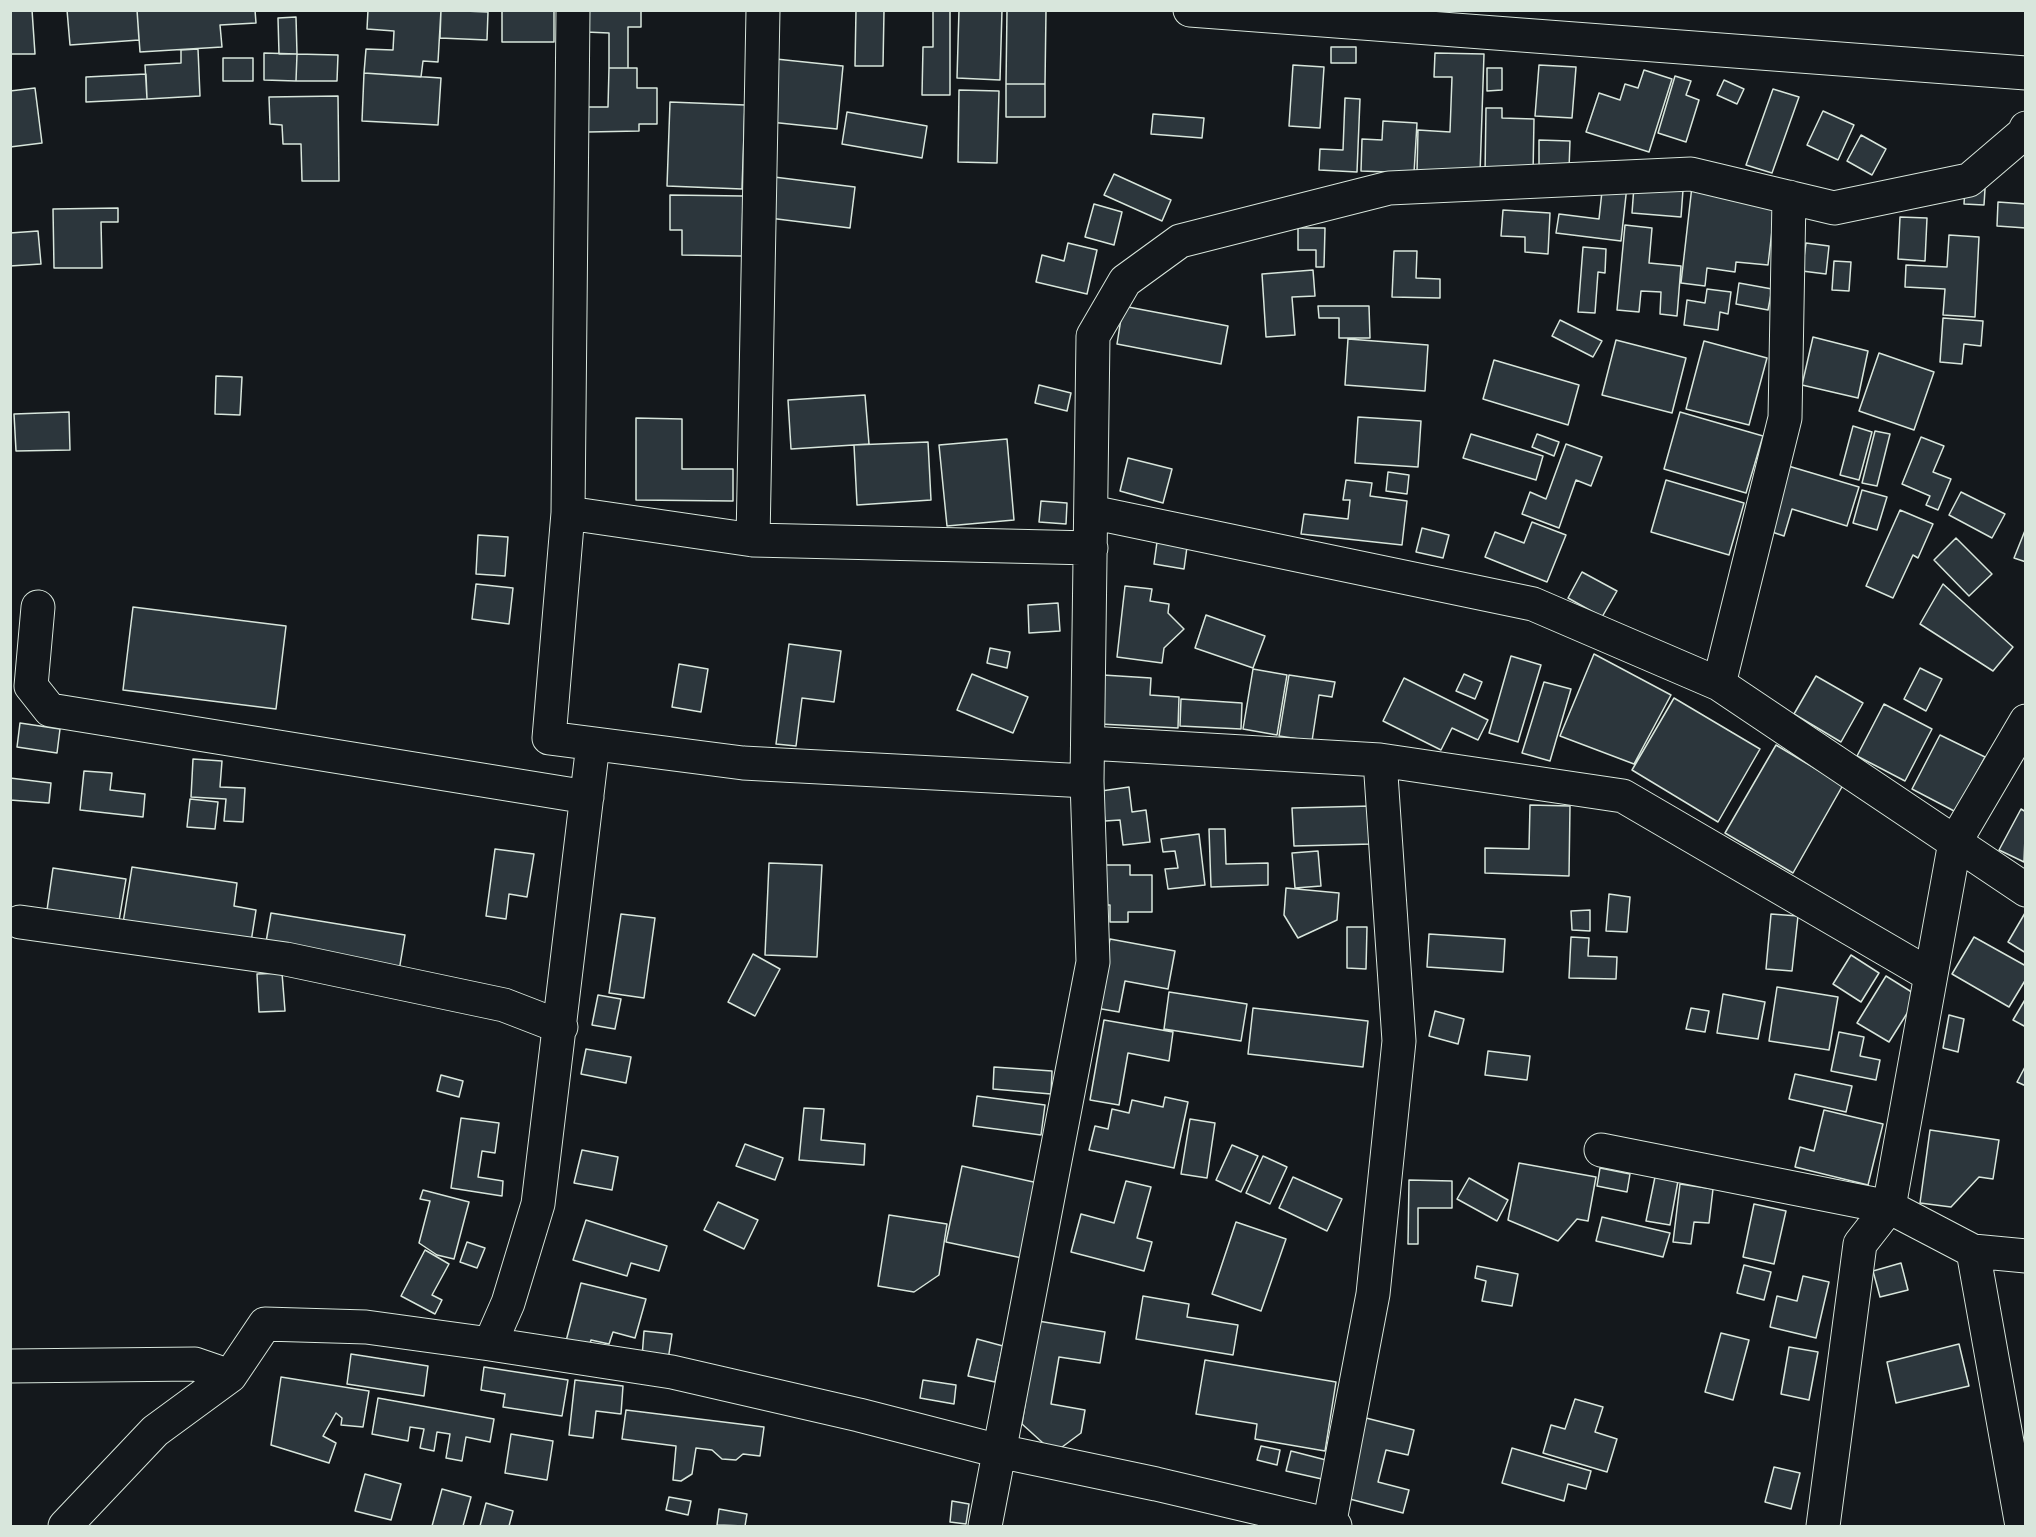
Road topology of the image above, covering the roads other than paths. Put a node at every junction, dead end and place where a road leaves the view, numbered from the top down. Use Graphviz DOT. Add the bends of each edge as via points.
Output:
graph roads {
  1 [pos="573,10"];
  2 [pos="763,10"];
  3 [pos="1190,10"];
  4 [pos="2025,73"];
  5 [pos="2025,128"];
  6 [pos="1789,197"];
  7 [pos="1091,512"];
  8 [pos="568,513"];
  9 [pos="753,540"];
  10 [pos="1090,548"];
  11 [pos="38,607"];
  12 [pos="1719,684"];
  13 [pos="2025,721"];
  14 [pos="1088,743"];
  15 [pos="593,744"];
  16 [pos="1380,760"];
  17 [pos="1087,781"];
  18 [pos="587,797"];
  19 [pos="1954,842"];
  20 [pos="2025,890"];
  21 [pos="20,922"];
  22 [pos="1930,975"];
  23 [pos="561,1027"];
  24 [pos="1601,1150"];
  25 [pos="1888,1207"];
  26 [pos="1973,1251"];
  27 [pos="2025,1256"];
  28 [pos="490,1344"];
  29 [pos="10,1366"];
  30 [pos="230,1376"];
  31 [pos="999,1451"];
  32 [pos="1331,1526"];
  33 [pos="65,1527"];
  34 [pos="985,1527"];
  35 [pos="1823,1527"];
  36 [pos="2022,1527"];
  1 -- 8 [label="street"];
  2 -- 9 [label="street"];
  3 -- 4 [label="street"];
  5 -- 6 [label="street" via="1969,180 1834,208"];
  6 -- 7 [label="street" via="1691,174 1389,188 1180,241 1125,280 1093,336"];
  6 -- 12 [label="street" via="1785,418"];
  7 -- 10 [label="street"];
  7 -- 12 [label="street" via="1533,604"];
  8 -- 9 [label="street"];
  8 -- 15 [label="street" via="549,738"];
  9 -- 10 [label="street"];
  10 -- 14 [label="street"];
  11 -- 18 [label="street" via="31,686 50,710"];
  12 -- 19 [label="street"];
  13 -- 19 [label="street"];
  14 -- 16 [label="street"];
  14 -- 17 [label="street"];
  15 -- 17 [label="street" via="743,763"];
  15 -- 18 [label="street"];
  16 -- 22 [label="street" via="1623,796"];
  16 -- 32 [label="street" via="1399,1041 1373,1294"];
  17 -- 31 [label="street" via="1093,962"];
  18 -- 23 [label="street"];
  19 -- 20 [label="street"];
  19 -- 22 [label="street"];
  21 -- 23 [label="street" via="286,959 504,1005"];
  22 -- 25 [label="street"];
  23 -- 28 [label="street" via="538,1204 508,1304"];
  24 -- 25 [label="street"];
  25 -- 26 [label="street"];
  25 -- 35 [label="street" via="1860,1244"];
  26 -- 27 [label="street"];
  26 -- 36 [label="street"];
  28 -- 30 [label="street" via="366,1327 265,1324"];
  28 -- 31 [label="street" via="672,1371"];
  29 -- 30 [label="street" via="195,1364"];
  30 -- 33 [label="street" via="155,1431"];
  31 -- 32 [label="street"];
  31 -- 34 [label="street"];
}
